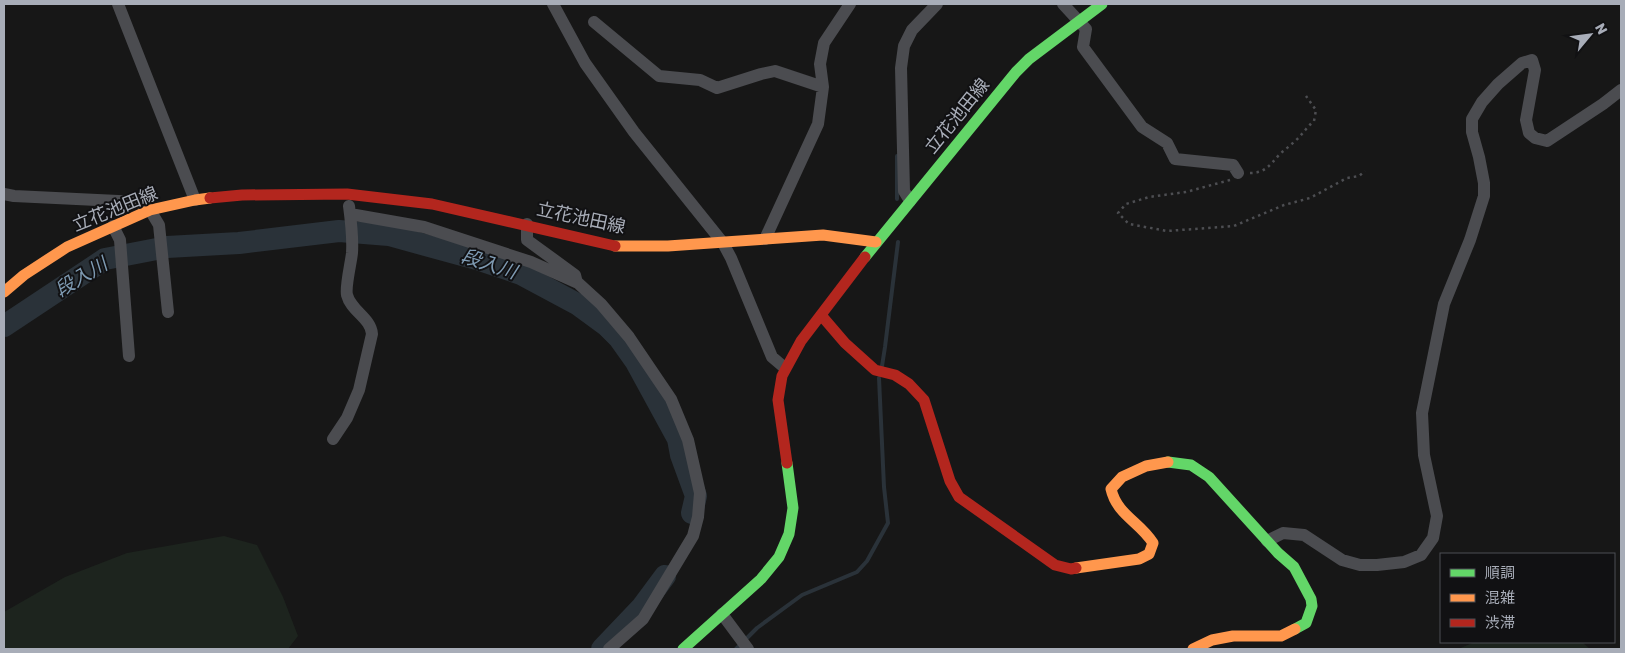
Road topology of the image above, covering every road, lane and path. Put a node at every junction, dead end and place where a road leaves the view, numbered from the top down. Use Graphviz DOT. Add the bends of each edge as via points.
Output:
graph roads {
  1 [pos="118,4"];
  2 [pos="553,4"];
  3 [pos="850,4"];
  4 [pos="937,4"];
  5 [pos="1063,4"];
  6 [pos="1102,4"];
  7 [pos="1080,21"];
  8 [pos="594,22"];
  9 [pos="822,87"];
  10 [pos="1621,90"];
  11 [pos="1306,96"];
  12 [pos="1365,171"];
  13 [pos="1238,173"];
  14 [pos="4,194"];
  15 [pos="347,194"];
  16 [pos="195,200"];
  17 [pos="910,201"];
  18 [pos="150,210"];
  19 [pos="350,214"];
  20 [pos="527,224"];
  21 [pos="113,226"];
  22 [pos="764,239"];
  23 [pos="876,242"];
  24 [pos="723,243"];
  25 [pos="578,284"];
  26 [pos="4,292"];
  27 [pos="168,312"];
  28 [pos="822,315"];
  29 [pos="129,356"];
  30 [pos="785,368"];
  31 [pos="333,439"];
  32 [pos="1267,540"];
  33 [pos="722,614"];
  34 [pos="609,649"];
  35 [pos="683,649"];
  36 [pos="748,649"];
  37 [pos="1193,649"];
  1 -- 16 [label="street"];
  2 -- 24 [label="street" via="585,63 628,124"];
  3 -- 9 [label="street" via="824,44 820,64"];
  4 -- 17 [label="street" via="912,30 904,46 901,68 904,191"];
  5 -- 7 [label="street"];
  6 -- 7 [label="street, 立花池田線"];
  7 -- 13 [label="street" via="1086,29 1083,47 1142,127 1167,144 1175,159 1233,164"];
  7 -- 17 [label="street, 立花池田線" via="1016,72"];
  8 -- 9 [label="street" via="659,76 700,80 717,88 775,72"];
  9 -- 22 [label="street" via="818,124"];
  10 -- 32 [label="street" via="1547,140 1536,138 1529,133 1526,120 1535,70 1532,60 1522,63 1498,84 1472,119 1484,196 1444,304 1422,413 1424,455 1437,516 1433,538 1421,555 1404,562 1360,565 1342,560 1304,535 1283,533"];
  11 -- 13 [label="path" via="1316,110 1314,121 1271,166 1258,173"];
  12 -- 13 [label="path" via="1310,198 1234,226 1168,231 1129,224 1118,213 1126,204 1149,196 1186,192 1229,180"];
  14 -- 18 [label="street" via="139,202"];
  15 -- 16 [label="street, 立花池田線" via="242,195"];
  15 -- 19 [label="street"];
  15 -- 20 [label="street, 立花池田線" via="432,204"];
  16 -- 18 [label="street, 立花池田線"];
  17 -- 23 [label="street, 立花池田線"];
  18 -- 21 [label="street, 立花池田線"];
  18 -- 27 [label="street" via="159,225"];
  19 -- 25 [label="street" via="424,227 531,262"];
  19 -- 31 [label="street" via="352,252 347,295 356,312 372,329 372,334 359,390 347,418"];
  20 -- 24 [label="street, 立花池田線" via="616,246"];
  20 -- 25 [label="street" via="527,240 576,275"];
  21 -- 26 [label="street, 立花池田線" via="68,247"];
  21 -- 29 [label="street" via="120,240"];
  22 -- 23 [label="street, 立花池田線" via="823,235"];
  22 -- 24 [label="street, 立花池田線"];
  23 -- 28 [label="street"];
  24 -- 30 [label="street" via="772,357"];
  25 -- 34 [label="street" via="601,304 629,337 671,399 688,440 700,493 698,517 686,548 643,619"];
  28 -- 30 [label="street"];
  28 -- 32 [label="street" via="845,343 875,370 909,384 924,400 958,498 1055,565 1071,569 1139,559 1149,554 1152,543 1146,532 1118,509 1111,489 1122,476 1146,466 1168,462 1191,465 1209,477"];
  30 -- 33 [label="street" via="778,400 793,508 789,534 779,557 761,579"];
  32 -- 37 [label="street" via="1294,567 1311,599 1306,623 1281,636 1234,636 1212,640"];
  33 -- 35 [label="street"];
  33 -- 36 [label="street"];
}
